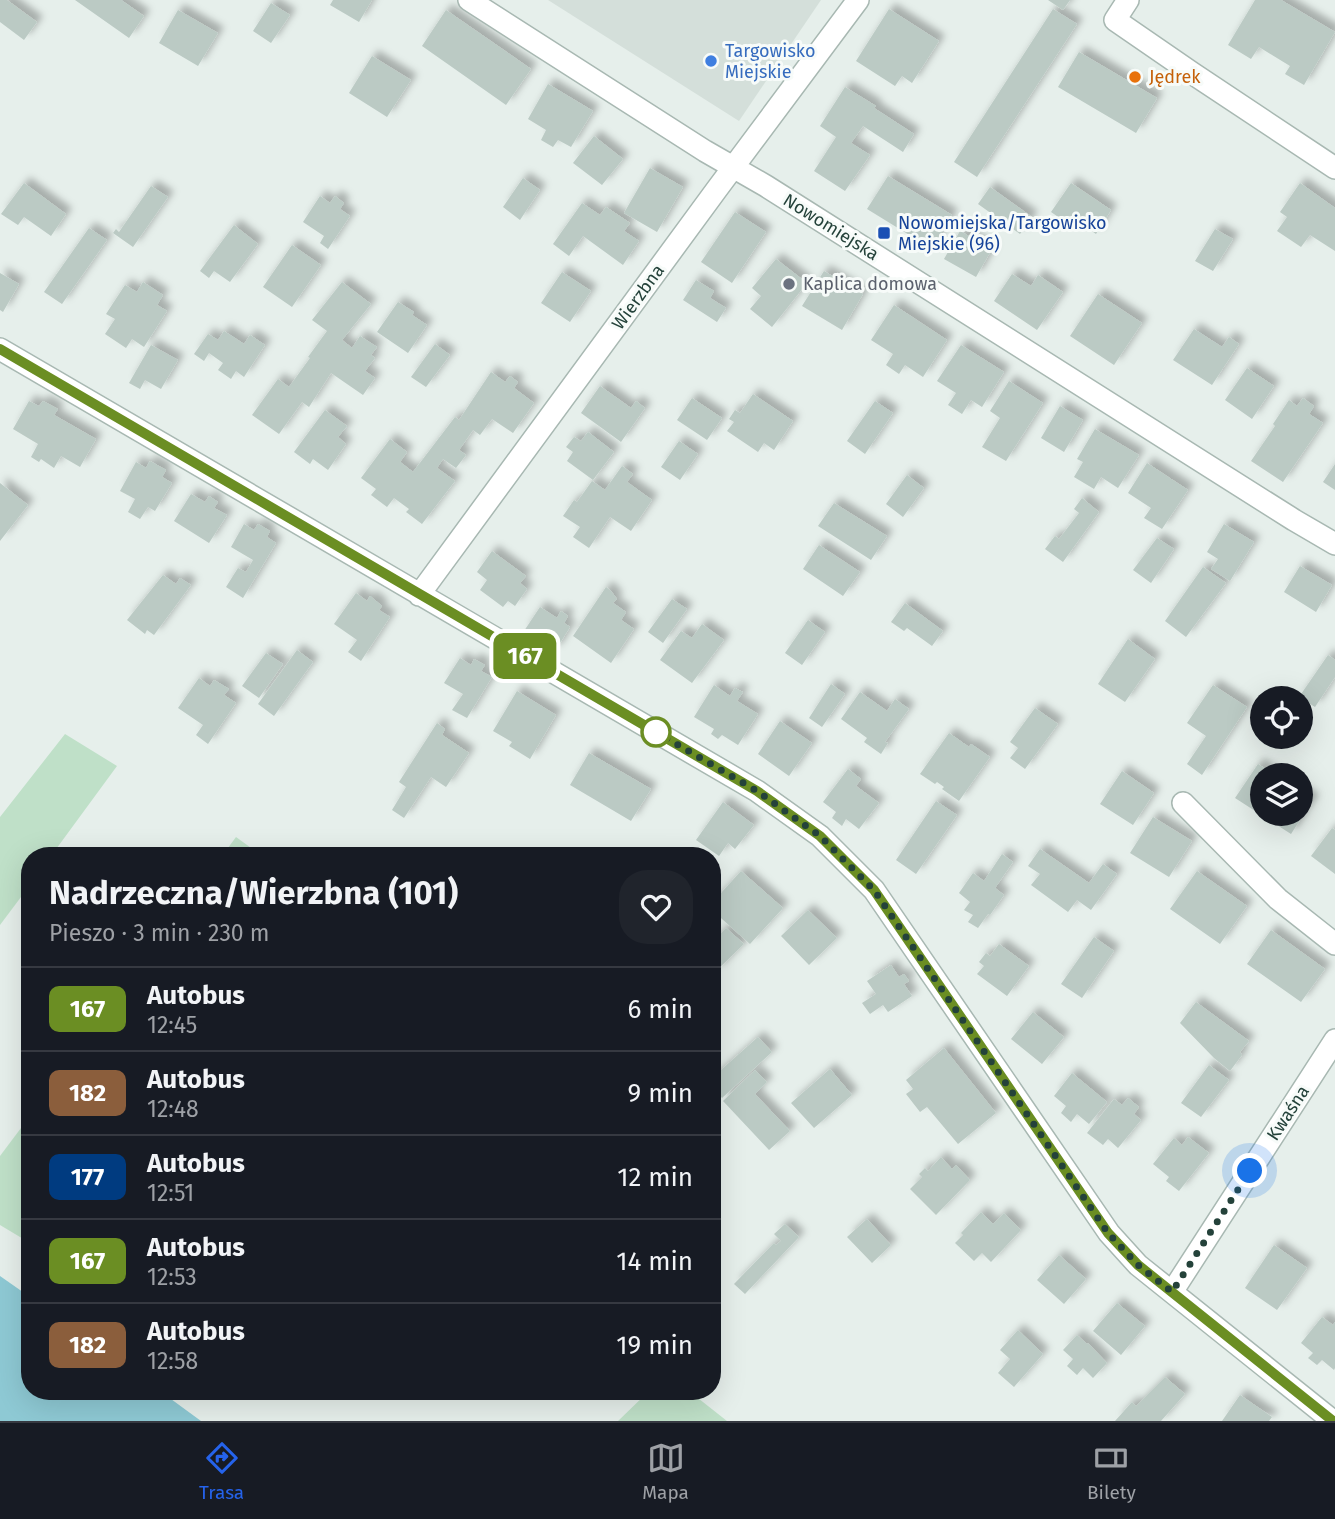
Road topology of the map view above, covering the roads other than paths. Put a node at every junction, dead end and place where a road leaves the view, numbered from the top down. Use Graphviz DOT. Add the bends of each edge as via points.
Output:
graph roads {
  1 [pos="469,0"];
  2 [pos="858,0"];
  3 [pos="1128,0"];
  4 [pos="733,168"];
  5 [pos="1335,168"];
  6 [pos="0,349"];
  7 [pos="1335,544"];
  8 [pos="419,594"];
  9 [pos="1183,803"];
  10 [pos="1335,944"];
  11 [pos="1335,1040"];
  12 [pos="1172,1292"];
  13 [pos="1333,1421"];
  1 -- 4 [label="street, Nowomiejska"];
  2 -- 4 [label="street, Wierzbna"];
  3 -- 5 [label="street" via="1115,20"];
  4 -- 7 [label="street, Nowomiejska"];
  4 -- 8 [label="street, Wierzbna"];
  6 -- 8 [label="street"];
  8 -- 12 [label="street" via="757,791 820,836 874,890 1108,1233"];
  9 -- 10 [label="street" via="1278,899"];
  11 -- 12 [label="street, Kwaśna"];
  12 -- 13 [label="street"];
}
